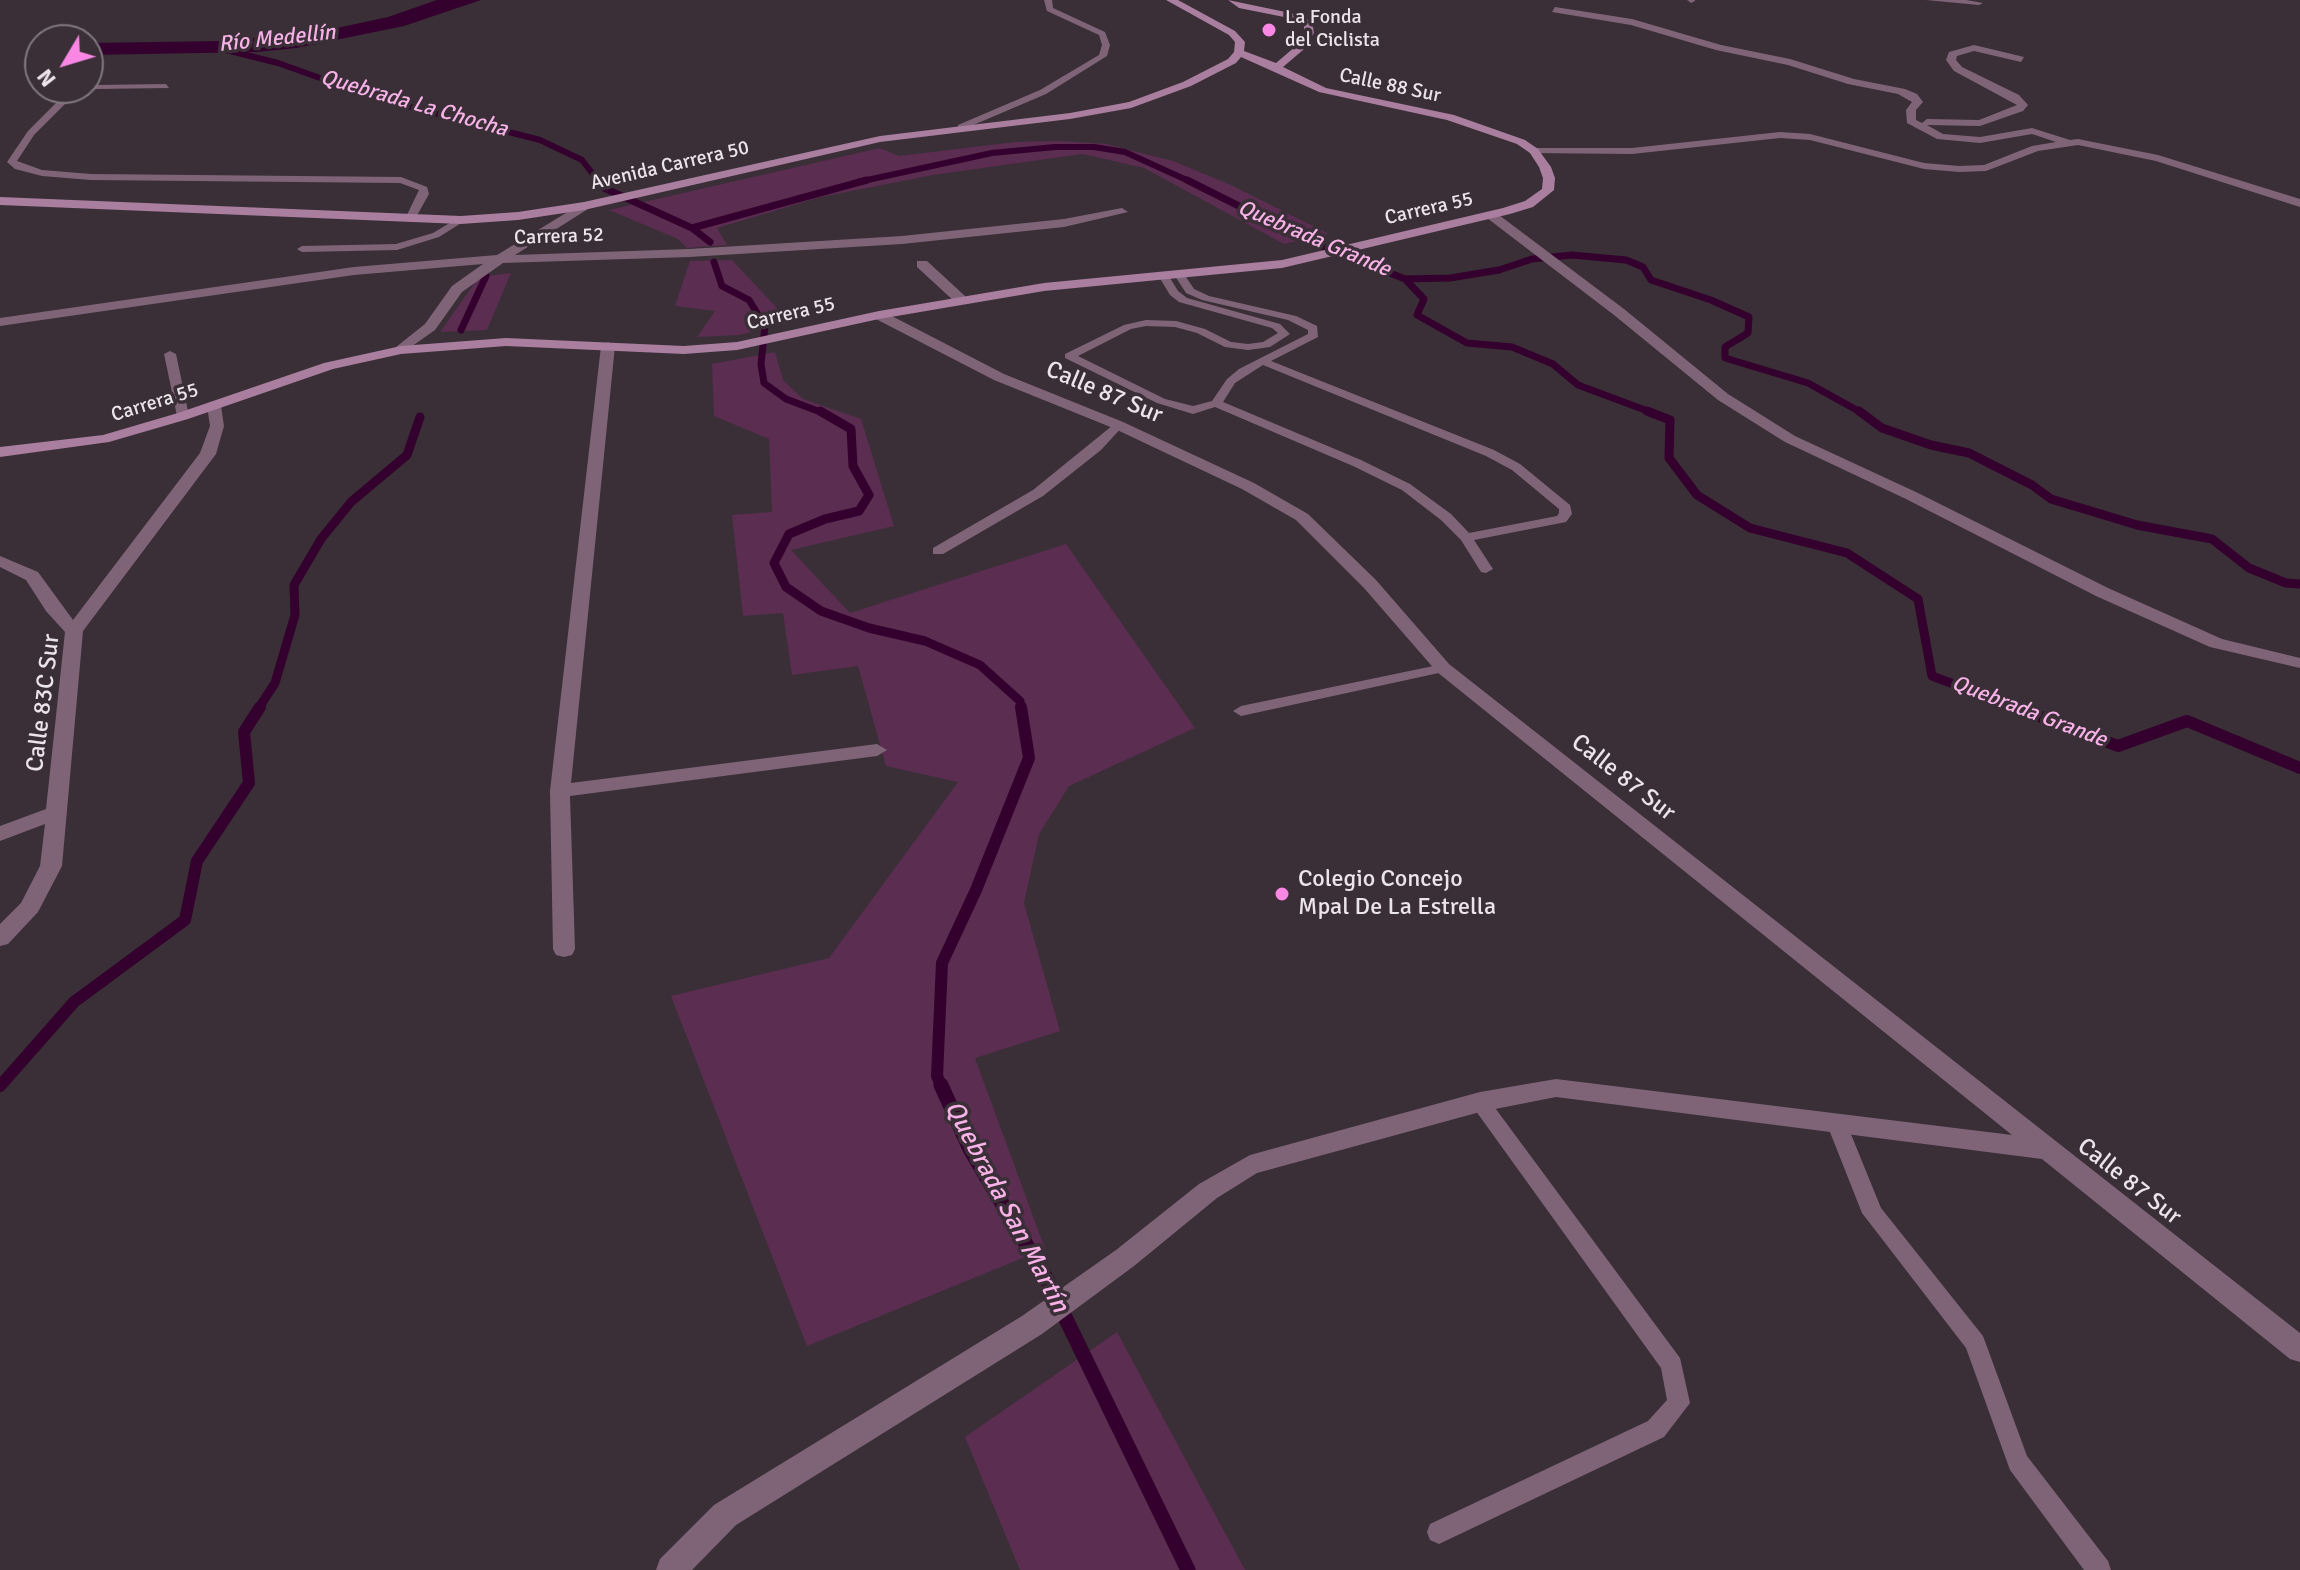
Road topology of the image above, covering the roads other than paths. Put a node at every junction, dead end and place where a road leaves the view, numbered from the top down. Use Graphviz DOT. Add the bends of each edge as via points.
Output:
graph roads {
  1 [pos="1048,0"];
  2 [pos="1171,0"];
  3 [pos="1233,0"];
  4 [pos="1930,0"];
  5 [pos="1979,3"];
  6 [pos="1555,10"];
  7 [pos="1239,53"];
  8 [pos="2021,59"];
  9 [pos="1277,67"];
  10 [pos="166,86"];
  11 [pos="1911,121"];
  12 [pos="961,127"];
  13 [pos="2068,142"];
  14 [pos="1534,151"];
  15 [pos="0,201"];
  16 [pos="2300,203"];
  17 [pos="584,206"];
  18 [pos="1122,212"];
  19 [pos="1491,215"];
  20 [pos="410,219"];
  21 [pos="461,220"];
  22 [pos="302,249"];
  23 [pos="497,259"];
  24 [pos="922,264"];
  25 [pos="1171,274"];
  26 [pos="960,299"];
  27 [pos="879,315"];
  28 [pos="0,322"];
  29 [pos="608,346"];
  30 [pos="401,350"];
  31 [pos="170,354"];
  32 [pos="1264,362"];
  33 [pos="1216,403"];
  34 [pos="214,406"];
  35 [pos="183,416"];
  36 [pos="1118,425"];
  37 [pos="0,452"];
  38 [pos="1466,538"];
  39 [pos="938,551"];
  40 [pos="0,561"];
  41 [pos="1486,569"];
  42 [pos="74,631"];
  43 [pos="2300,663"];
  44 [pos="1443,668"];
  45 [pos="1241,711"];
  46 [pos="877,750"];
  47 [pos="560,791"];
  48 [pos="55,813"];
  49 [pos="0,834"];
  50 [pos="0,938"];
  51 [pos="564,949"];
  52 [pos="1480,1102"];
  53 [pos="1836,1122"];
  54 [pos="2044,1149"];
  55 [pos="2300,1350"];
  56 [pos="1439,1532"];
  57 [pos="671,1570"];
  58 [pos="2099,1570"];
  1 -- 12 [label="lane" via="1050,9 1102,34 1103,56 1043,92"];
  2 -- 7 [label="street" via="1232,33 1240,42"];
  3 -- 9 [label="street" via="1309,24 1300,48"];
  4 -- 5 [label="lane"];
  6 -- 11 [label="street" via="1617,18 1901,91 1918,102"];
  7 -- 9 [label="street, Calle 88 Sur"];
  7 -- 12 [label="street, Avenida Carrera 50" via="1187,84 1131,105"];
  8 -- 11 [label="street" via="1974,48 1951,57 1965,73 2019,100 2019,109 1972,124"];
  9 -- 14 [label="street, Calle 88 Sur" via="1323,90 1450,117"];
  10 -- 20 [label="lane" via="95,87 77,93 31,133 12,162 42,173 91,177 401,180 424,189"];
  11 -- 13 [label="street" via="1952,138 1980,140 2032,131"];
  12 -- 17 [label="street, Avenida Carrera 50" via="880,139"];
  13 -- 14 [label="street" via="1986,168 1959,169 1780,135 1632,151"];
  13 -- 16 [label="street" via="2158,158"];
  14 -- 19 [label="street, Carrera 55" via="1549,178 1548,190 1529,204"];
  15 -- 20 [label="street, Avenida Carrera 50"];
  17 -- 21 [label="street, Avenida Carrera 50"];
  17 -- 23 [label="street"];
  18 -- 23 [label="street, Carrera 52" via="902,240"];
  19 -- 25 [label="street, Carrera 55" via="1311,258"];
  19 -- 43 [label="street" via="1723,397 1790,439 2216,643"];
  20 -- 21 [label="street, Avenida Carrera 50"];
  21 -- 22 [label="lane" via="436,235 397,247"];
  23 -- 28 [label="street, Carrera 52" via="306,276"];
  23 -- 30 [label="street" via="457,289 430,327"];
  24 -- 26 [label="street"];
  25 -- 26 [label="street, Carrera 55"];
  25 -- 32 [label="lane" via="1206,298 1313,328 1308,340"];
  25 -- 33 [label="lane" via="1174,293 1183,300 1276,326 1285,334 1266,345 1248,347 1176,324 1146,323 1069,356 1177,407 1193,410"];
  26 -- 27 [label="street, Carrera 55"];
  27 -- 29 [label="street, Carrera 55" via="737,346"];
  27 -- 36 [label="street, Calle 87 Sur" via="999,377"];
  29 -- 30 [label="street, Carrera 55" via="506,342"];
  29 -- 47 [label="street"];
  30 -- 34 [label="street, Carrera 55" via="329,366"];
  31 -- 35 [label="lane"];
  32 -- 33 [label="lane" via="1231,381"];
  32 -- 38 [label="lane" via="1490,453 1516,467 1565,508 1561,519"];
  33 -- 38 [label="lane" via="1383,474 1427,501"];
  34 -- 35 [label="street, Carrera 55"];
  34 -- 42 [label="street, Calle 83C Sur" via="217,426 208,454"];
  35 -- 37 [label="street, Carrera 55" via="82,443"];
  36 -- 39 [label="lane" via="1038,493"];
  36 -- 44 [label="street, Calle 87 Sur" via="1302,517"];
  38 -- 41 [label="lane"];
  40 -- 42 [label="street" via="32,576"];
  42 -- 48 [label="street, Calle 83C Sur"];
  44 -- 45 [label="lane"];
  44 -- 54 [label="street, Calle 87 Sur"];
  46 -- 47 [label="street"];
  47 -- 51 [label="street"];
  48 -- 49 [label="street"];
  48 -- 50 [label="street, Calle 83C Sur" via="51,866 30,907"];
  52 -- 53 [label="street" via="1556,1088"];
  52 -- 56 [label="lane" via="1672,1365 1679,1403 1656,1429"];
  52 -- 57 [label="street" via="1250,1165 1032,1325 725,1515"];
  53 -- 54 [label="street"];
  53 -- 58 [label="lane" via="1872,1213 1975,1343 2018,1462"];
  54 -- 55 [label="street, Calle 87 Sur"];
}
